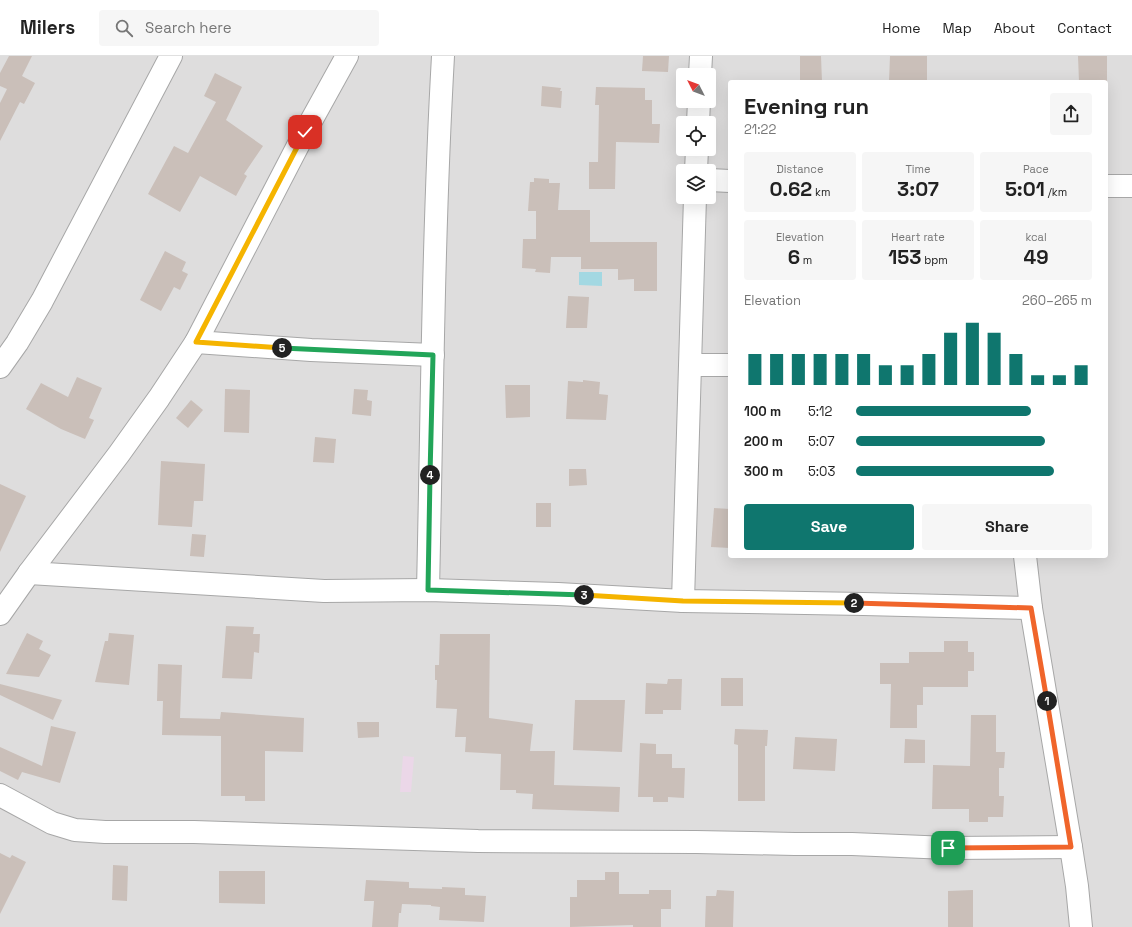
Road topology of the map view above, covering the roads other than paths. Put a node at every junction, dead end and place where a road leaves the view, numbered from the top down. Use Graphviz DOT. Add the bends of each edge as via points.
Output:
graph roads {
  1 [pos="171,56"];
  2 [pos="348,56"];
  3 [pos="443,56"];
  4 [pos="701,56"];
  5 [pos="700,68"];
  6 [pos="716,180"];
  7 [pos="728,181"];
  8 [pos="1108,186"];
  9 [pos="1132,186"];
  10 [pos="695,204"];
  11 [pos="196,342"];
  12 [pos="433,355"];
  13 [pos="691,365"];
  14 [pos="728,365"];
  15 [pos="0,367"];
  16 [pos="1025,558"];
  17 [pos="29,573"];
  18 [pos="428,590"];
  19 [pos="683,601"];
  20 [pos="1031,608"];
  21 [pos="0,614"];
  22 [pos="0,795"];
  23 [pos="1071,847"];
  24 [pos="1081,927"];
  1 -- 15 [label="street" via="42,301"];
  2 -- 11 [label="street"];
  3 -- 12 [label="street" via="438,137"];
  4 -- 5 [label="street"];
  6 -- 7 [label="street"];
  8 -- 9 [label="street"];
  10 -- 13 [label="street"];
  11 -- 12 [label="street"];
  11 -- 17 [label="street" via="119,454"];
  12 -- 18 [label="street"];
  13 -- 14 [label="street"];
  13 -- 19 [label="street"];
  16 -- 20 [label="street"];
  17 -- 18 [label="street" via="324,591"];
  17 -- 21 [label="street"];
  18 -- 19 [label="street"];
  19 -- 20 [label="street"];
  20 -- 23 [label="street"];
  22 -- 23 [label="street" via="52,823 75,830 105,832 194,832 478,841 852,844 948,848"];
  23 -- 24 [label="street"];
}
